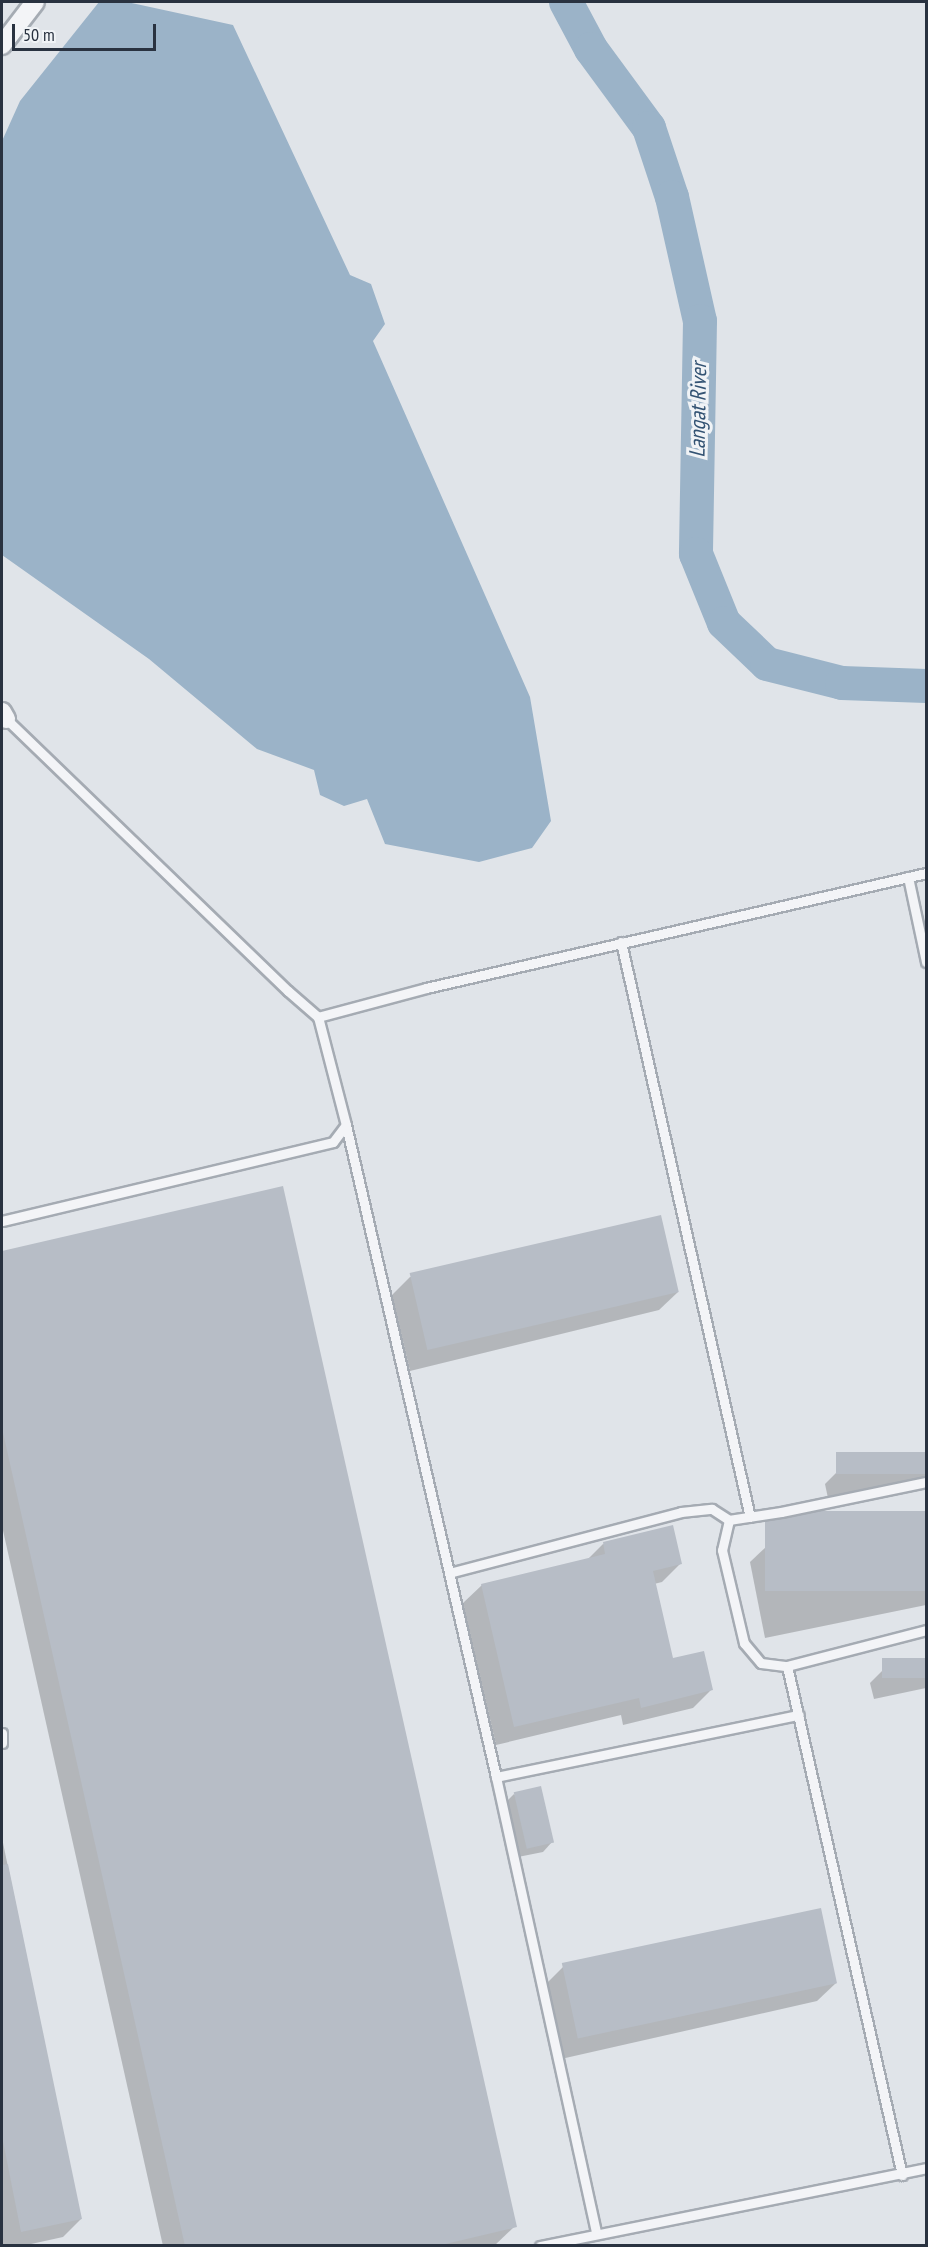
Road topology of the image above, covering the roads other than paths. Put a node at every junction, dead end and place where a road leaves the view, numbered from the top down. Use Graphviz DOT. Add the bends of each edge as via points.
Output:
graph roads {
  1 [pos="35,2"];
  2 [pos="2,45"];
  3 [pos="3,716"];
  4 [pos="927,873"];
  5 [pos="908,877"];
  6 [pos="621,942"];
  7 [pos="927,962"];
  8 [pos="318,1017"];
  9 [pos="346,1125"];
  10 [pos="2,1221"];
  11 [pos="927,1482"];
  12 [pos="750,1517"];
  13 [pos="729,1520"];
  14 [pos="449,1573"];
  15 [pos="927,1630"];
  16 [pos="787,1666"];
  17 [pos="799,1715"];
  18 [pos="2,1733"];
  19 [pos="2,1743"];
  20 [pos="496,1777"];
  21 [pos="927,2168"];
  22 [pos="902,2175"];
  23 [pos="596,2233"];
  24 [pos="540,2246"];
  1 -- 2 [label="street"];
  3 -- 8 [label="lane"];
  4 -- 5 [label="lane"];
  5 -- 6 [label="lane"];
  5 -- 7 [label="lane"];
  6 -- 8 [label="lane"];
  6 -- 12 [label="lane"];
  8 -- 9 [label="lane"];
  9 -- 10 [label="lane" via="333,1142"];
  9 -- 14 [label="lane"];
  11 -- 12 [label="lane"];
  12 -- 13 [label="lane"];
  13 -- 14 [label="lane" via="712,1509 681,1512"];
  13 -- 16 [label="lane" via="722,1550 744,1643 761,1663"];
  14 -- 20 [label="lane"];
  15 -- 16 [label="lane"];
  16 -- 17 [label="lane"];
  17 -- 20 [label="lane"];
  17 -- 22 [label="lane"];
  18 -- 19 [label="lane"];
  20 -- 23 [label="lane"];
  21 -- 22 [label="lane"];
  22 -- 23 [label="lane"];
  23 -- 24 [label="lane"];
}
